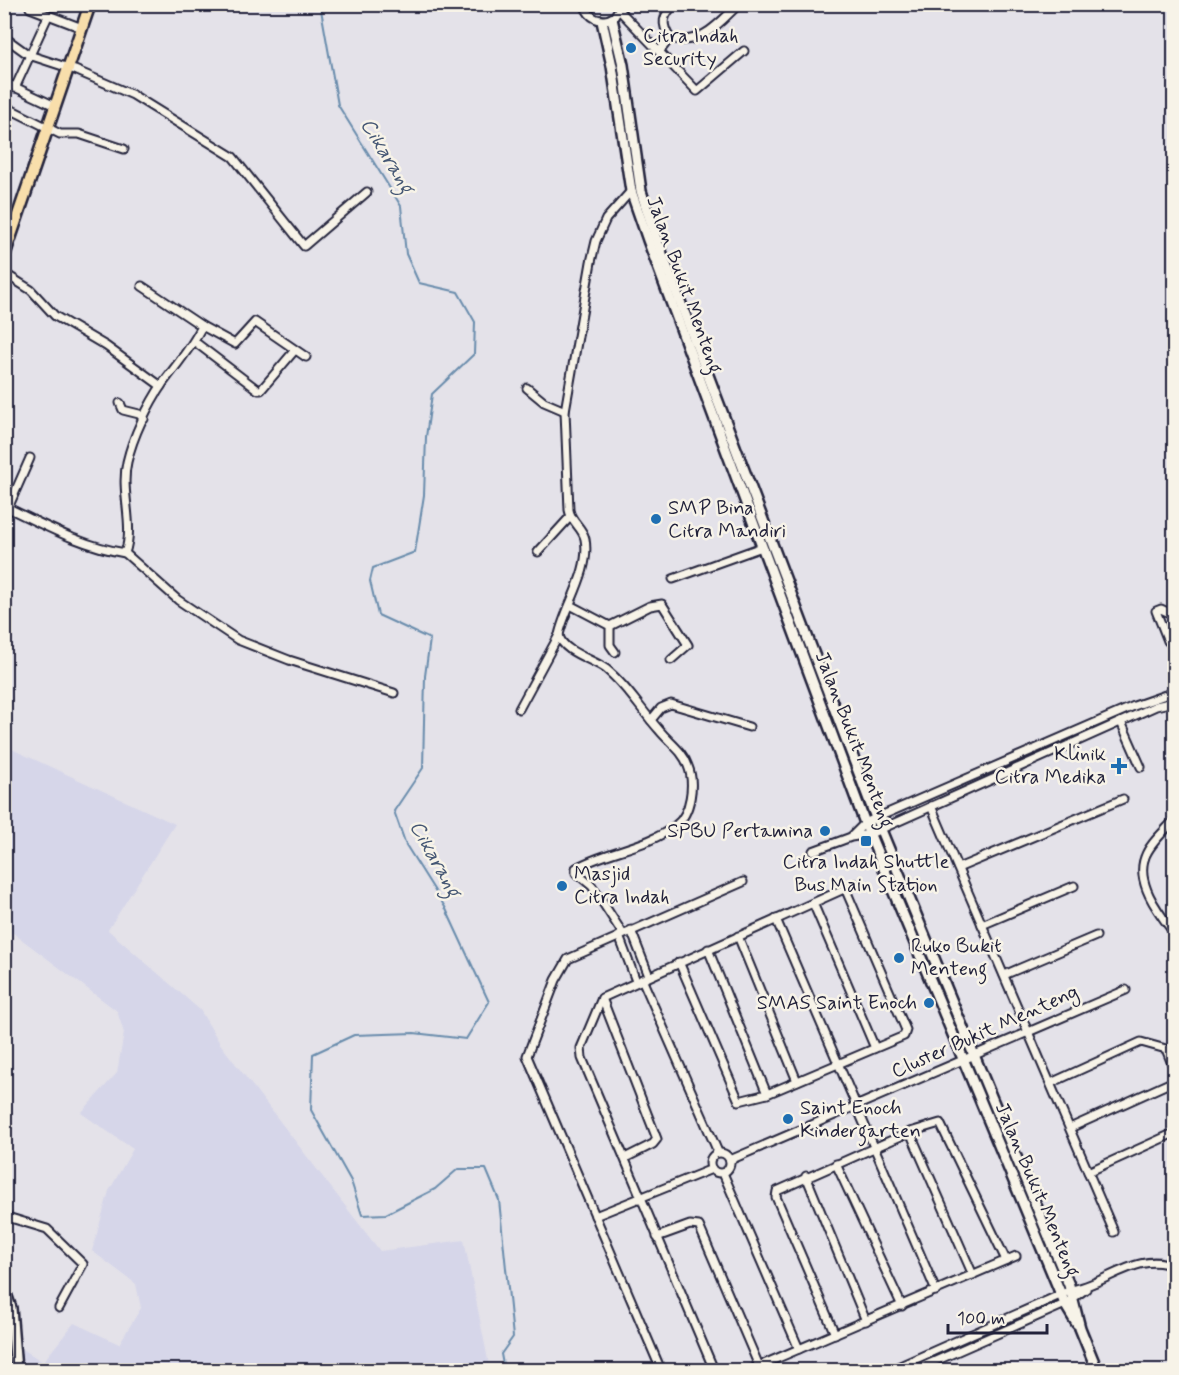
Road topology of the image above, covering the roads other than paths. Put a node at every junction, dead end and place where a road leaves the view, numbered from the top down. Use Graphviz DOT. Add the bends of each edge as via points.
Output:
graph roads {
  1 [pos="90,4"];
  2 [pos="584,4"];
  3 [pos="675,4"];
  4 [pos="740,4"];
  5 [pos="30,8"];
  6 [pos="621,8"];
  7 [pos="48,16"];
  8 [pos="607,20"];
  9 [pos="82,28"];
  10 [pos="4,37"];
  11 [pos="670,38"];
  12 [pos="744,51"];
  13 [pos="659,52"];
  14 [pos="29,55"];
  15 [pos="69,68"];
  16 [pos="4,82"];
  17 [pos="15,88"];
  18 [pos="4,106"];
  19 [pos="55,106"];
  20 [pos="48,128"];
  21 [pos="124,149"];
  22 [pos="631,191"];
  23 [pos="367,192"];
  24 [pos="5,255"];
  25 [pos="4,273"];
  26 [pos="142,286"];
  27 [pos="202,326"];
  28 [pos="195,342"];
  29 [pos="295,350"];
  30 [pos="306,357"];
  31 [pos="161,386"];
  32 [pos="527,388"];
  33 [pos="120,403"];
  34 [pos="564,411"];
  35 [pos="144,419"];
  36 [pos="30,458"];
  37 [pos="6,507"];
  38 [pos="570,517"];
  39 [pos="762,547"];
  40 [pos="538,552"];
  41 [pos="124,553"];
  42 [pos="673,579"];
  43 [pos="570,605"];
  44 [pos="1174,615"];
  45 [pos="610,626"];
  46 [pos="559,635"];
  47 [pos="1174,646"];
  48 [pos="615,652"];
  49 [pos="671,660"];
  50 [pos="1174,692"];
  51 [pos="394,693"];
  52 [pos="1174,702"];
  53 [pos="519,709"];
  54 [pos="651,720"];
  55 [pos="1121,722"];
  56 [pos="749,727"];
  57 [pos="1141,767"];
  58 [pos="1123,799"];
  59 [pos="931,806"];
  60 [pos="876,818"];
  61 [pos="1174,820"];
  62 [pos="865,823"];
  63 [pos="880,829"];
  64 [pos="870,834"];
  65 [pos="851,837"];
  66 [pos="813,852"];
  67 [pos="958,868"];
  68 [pos="743,882"];
  69 [pos="855,884"];
  70 [pos="1074,886"];
  71 [pos="845,888"];
  72 [pos="813,903"];
  73 [pos="776,919"];
  74 [pos="982,925"];
  75 [pos="631,930"];
  76 [pos="1174,933"];
  77 [pos="621,935"];
  78 [pos="738,936"];
  79 [pos="1096,936"];
  80 [pos="708,949"];
  81 [pos="679,962"];
  82 [pos="1004,975"];
  83 [pos="642,978"];
  84 [pos="1126,990"];
  85 [pos="602,998"];
  86 [pos="1028,1031"];
  87 [pos="875,1048"];
  88 [pos="973,1056"];
  89 [pos="963,1061"];
  90 [pos="840,1063"];
  91 [pos="1174,1069"];
  92 [pos="797,1081"];
  93 [pos="1174,1081"];
  94 [pos="1051,1083"];
  95 [pos="767,1094"];
  96 [pos="857,1106"];
  97 [pos="1070,1128"];
  98 [pos="910,1132"];
  99 [pos="1174,1133"];
  100 [pos="874,1148"];
  101 [pos="718,1152"];
  102 [pos="625,1158"];
  103 [pos="730,1160"];
  104 [pos="837,1164"];
  105 [pos="712,1168"];
  106 [pos="1088,1172"];
  107 [pos="723,1173"];
  108 [pos="806,1176"];
  109 [pos="639,1196"];
  110 [pos="595,1215"];
  111 [pos="4,1216"];
  112 [pos="1114,1232"];
  113 [pos="657,1237"];
  114 [pos="1016,1256"];
  115 [pos="1006,1260"];
  116 [pos="1174,1267"];
  117 [pos="973,1275"];
  118 [pos="4,1288"];
  119 [pos="936,1291"];
  120 [pos="1068,1297"];
  121 [pos="8,1306"];
  122 [pos="902,1306"];
  123 [pos="59,1308"];
  124 [pos="866,1321"];
  125 [pos="835,1334"];
  126 [pos="975,1335"];
  127 [pos="979,1343"];
  128 [pos="799,1349"];
  129 [pos="759,1366"];
  130 [pos="912,1368"];
  131 [pos="16,1371"];
  132 [pos="661,1371"];
  133 [pos="714,1371"];
  134 [pos="750,1371"];
  135 [pos="891,1371"];
  136 [pos="1097,1371"];
  1 -- 9 [label="main road"];
  2 -- 8 [label="street" via="590,16"];
  3 -- 11 [label="street" via="665,13 663,24"];
  4 -- 11 [label="street" via="704,37"];
  5 -- 7 [label="street"];
  6 -- 8 [label="street"];
  6 -- 13 [label="street"];
  7 -- 9 [label="street"];
  7 -- 14 [label="street"];
  8 -- 22 [label="street, Jalan Bukit Menteng"];
  8 -- 60 [label="street, Jalan Bukit Menteng" via="623,65 641,191 656,238"];
  9 -- 15 [label="main road"];
  10 -- 14 [label="street"];
  11 -- 13 [label="street"];
  12 -- 13 [label="street" via="699,91"];
  14 -- 15 [label="street"];
  14 -- 17 [label="street"];
  15 -- 19 [label="main road"];
  15 -- 23 [label="street" via="133,95 233,157 303,246"];
  16 -- 17 [label="street"];
  17 -- 19 [label="street"];
  18 -- 20 [label="street"];
  19 -- 20 [label="main road"];
  20 -- 21 [label="street"];
  20 -- 24 [label="main road"];
  22 -- 34 [label="street" via="609,215 596,240"];
  22 -- 39 [label="street, Jalan Bukit Menteng"];
  25 -- 31 [label="street" via="31,290 55,316 106,346"];
  26 -- 27 [label="street"];
  27 -- 28 [label="street"];
  27 -- 29 [label="street" via="235,344 255,322"];
  28 -- 29 [label="street" via="258,390"];
  28 -- 31 [label="street"];
  29 -- 30 [label="street"];
  31 -- 35 [label="street"];
  32 -- 34 [label="street"];
  33 -- 35 [label="street" via="123,410"];
  34 -- 38 [label="street"];
  35 -- 41 [label="street" via="127,462 129,538"];
  36 -- 37 [label="street"];
  37 -- 41 [label="street" via="56,532"];
  38 -- 40 [label="street"];
  38 -- 43 [label="street" via="585,539 580,579"];
  39 -- 42 [label="street"];
  39 -- 62 [label="street, Jalan Bukit Menteng"];
  41 -- 51 [label="street" via="185,605 238,640"];
  43 -- 45 [label="street"];
  43 -- 46 [label="street"];
  44 -- 47 [label="street" via="1156,610 1168,641"];
  45 -- 48 [label="street" via="610,645"];
  45 -- 49 [label="street" via="662,604 688,645"];
  46 -- 53 [label="street"];
  46 -- 54 [label="street" via="563,645 604,668 631,693"];
  50 -- 60 [label="street"];
  52 -- 55 [label="street"];
  54 -- 56 [label="street" via="661,708 671,704"];
  54 -- 77 [label="street" via="688,765 691,781 686,816 656,838 575,870 592,886"];
  55 -- 57 [label="street"];
  55 -- 59 [label="street"];
  58 -- 67 [label="street"];
  59 -- 63 [label="street"];
  59 -- 67 [label="street"];
  60 -- 62 [label="street"];
  60 -- 63 [label="street, Jalan Bukit Menteng"];
  61 -- 76 [label="street" via="1150,847 1143,873 1153,902"];
  62 -- 64 [label="street, Jalan Bukit Menteng"];
  62 -- 65 [label="street"];
  63 -- 64 [label="street"];
  63 -- 88 [label="street, Jalan Bukit Menteng"];
  64 -- 65 [label="street"];
  64 -- 89 [label="street, Jalan Bukit Menteng"];
  65 -- 66 [label="street"];
  67 -- 74 [label="street"];
  68 -- 75 [label="street"];
  69 -- 71 [label="street"];
  70 -- 74 [label="street"];
  71 -- 72 [label="street"];
  71 -- 87 [label="street, Cluster Bukit Menteng" via="906,1030 904,1036"];
  72 -- 73 [label="street"];
  72 -- 87 [label="street"];
  73 -- 78 [label="street"];
  73 -- 90 [label="street"];
  74 -- 82 [label="street"];
  75 -- 77 [label="street"];
  75 -- 83 [label="street"];
  77 -- 83 [label="street"];
  77 -- 110 [label="street" via="568,958 527,1056"];
  78 -- 80 [label="street"];
  78 -- 92 [label="street"];
  79 -- 82 [label="street"];
  80 -- 81 [label="street"];
  80 -- 95 [label="street"];
  81 -- 83 [label="street"];
  81 -- 95 [label="street, Cluster Bukit Menteng" via="736,1098 744,1102"];
  82 -- 86 [label="street"];
  83 -- 85 [label="street"];
  83 -- 101 [label="street"];
  84 -- 86 [label="street, Cluster Bukit Menteng"];
  85 -- 102 [label="street" via="581,1053"];
  85 -- 102 [label="street" via="657,1136 653,1144"];
  86 -- 88 [label="street, Cluster Bukit Menteng"];
  86 -- 94 [label="street"];
  87 -- 90 [label="street, Cluster Bukit Menteng"];
  88 -- 89 [label="street, Cluster Bukit Menteng"];
  88 -- 120 [label="street, Jalan Bukit Menteng"];
  89 -- 96 [label="street, Cluster Bukit Menteng"];
  89 -- 120 [label="street, Jalan Bukit Menteng"];
  90 -- 92 [label="street, Cluster Bukit Menteng"];
  90 -- 96 [label="street"];
  91 -- 94 [label="street" via="1166,1048 1142,1042"];
  92 -- 95 [label="street, Cluster Bukit Menteng"];
  93 -- 97 [label="street"];
  94 -- 97 [label="street"];
  96 -- 100 [label="street"];
  96 -- 103 [label="street, Cluster Bukit Menteng"];
  97 -- 106 [label="street"];
  98 -- 100 [label="street"];
  98 -- 115 [label="street" via="937,1122 943,1124"];
  98 -- 117 [label="street"];
  99 -- 106 [label="street"];
  100 -- 104 [label="street"];
  100 -- 119 [label="street"];
  101 -- 103 [label="street"];
  101 -- 105 [label="street" via="711,1157"];
  102 -- 109 [label="street"];
  103 -- 107 [label="street"];
  104 -- 108 [label="street"];
  104 -- 122 [label="street"];
  105 -- 107 [label="street"];
  105 -- 109 [label="street"];
  106 -- 112 [label="street"];
  107 -- 128 [label="street"];
  108 -- 124 [label="street"];
  108 -- 125 [label="street" via="777,1191 776,1197"];
  109 -- 110 [label="street"];
  109 -- 113 [label="street"];
  110 -- 132 [label="street"];
  111 -- 123 [label="street" via="47,1229 83,1264"];
  113 -- 129 [label="street" via="690,1225 699,1226"];
  113 -- 133 [label="street"];
  114 -- 115 [label="street"];
  115 -- 117 [label="street"];
  116 -- 120 [label="street" via="1144,1263"];
  117 -- 119 [label="street"];
  118 -- 121 [label="street"];
  119 -- 122 [label="street"];
  120 -- 126 [label="street"];
  120 -- 127 [label="street"];
  120 -- 136 [label="street, Jalan Bukit Menteng"];
  121 -- 131 [label="street"];
  122 -- 124 [label="street"];
  124 -- 125 [label="street"];
  125 -- 128 [label="street"];
  126 -- 127 [label="street"];
  126 -- 130 [label="street"];
  127 -- 130 [label="street"];
  128 -- 129 [label="street"];
  129 -- 134 [label="street"];
  130 -- 135 [label="street"];
}
